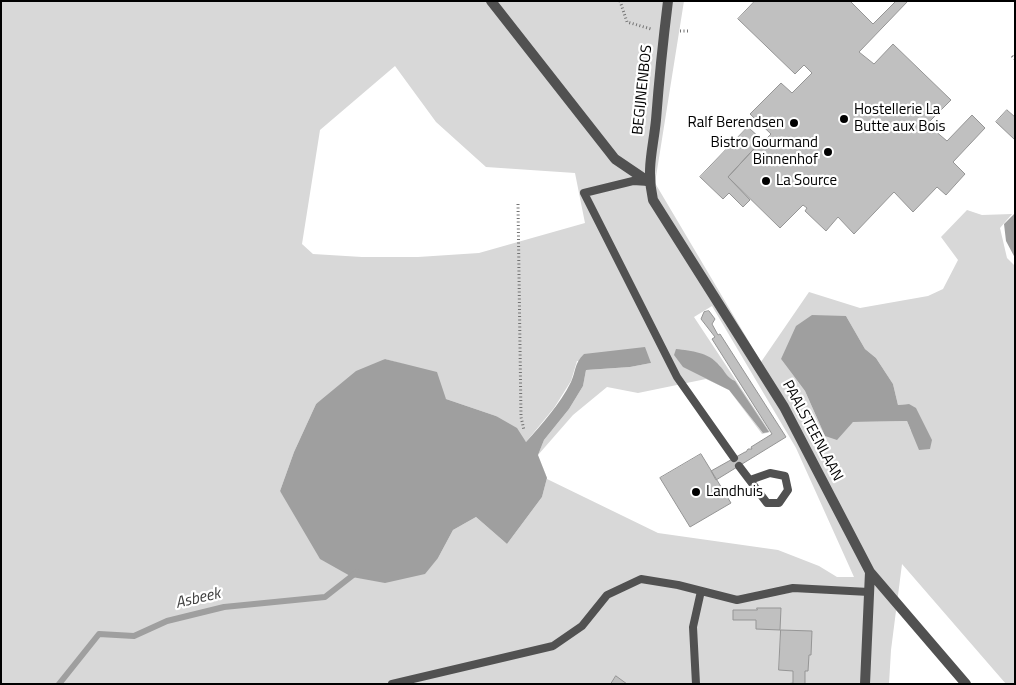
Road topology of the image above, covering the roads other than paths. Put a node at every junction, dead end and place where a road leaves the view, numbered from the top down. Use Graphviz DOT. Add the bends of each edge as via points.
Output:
graph roads {
  1 [pos="491,1"];
  2 [pos="668,1"];
  3 [pos="649,182"];
  4 [pos="734,458"];
  5 [pos="739,466"];
  6 [pos="750,480"];
  7 [pos="870,572"];
  8 [pos="701,591"];
  9 [pos="869,592"];
  10 [pos="392,684"];
  11 [pos="696,684"];
  12 [pos="865,684"];
  13 [pos="966,684"];
  1 -- 3 [label="street" via="615,159"];
  2 -- 3 [label="street, BEGIJNENBOS"];
  3 -- 4 [label="lane" via="633,181 584,194 677,377"];
  3 -- 7 [label="street, PAALSTEENLAAN" via="652,200 784,407"];
  5 -- 6 [label="lane"];
  6 -- 6 [label="lane" via="767,503 779,503 788,490 785,476 770,473"];
  7 -- 9 [label="street"];
  7 -- 13 [label="street, PAALSTEENLAAN"];
  8 -- 9 [label="lane" via="737,600 793,588"];
  8 -- 10 [label="lane" via="641,579 607,595 582,626 553,646"];
  8 -- 11 [label="lane" via="693,627"];
  9 -- 12 [label="street"];
}
